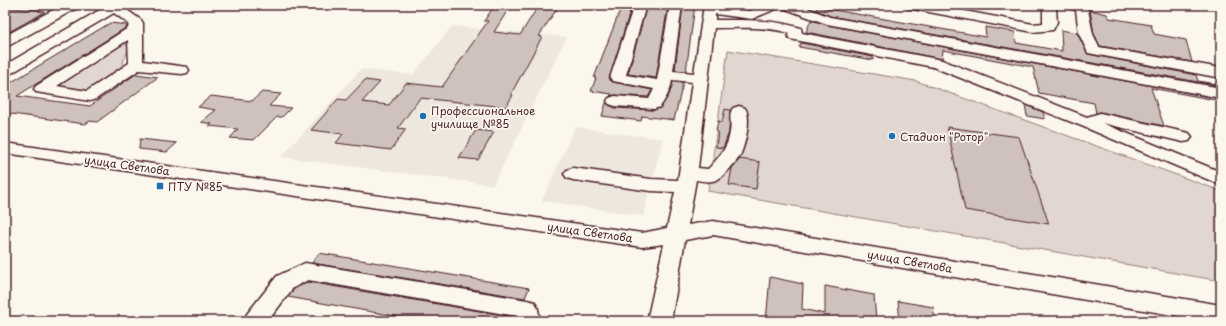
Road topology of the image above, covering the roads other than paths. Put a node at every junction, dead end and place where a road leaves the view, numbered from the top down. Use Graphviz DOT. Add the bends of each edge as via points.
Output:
graph roads {
  1 [pos="72,5"];
  2 [pos="640,5"];
  3 [pos="676,5"];
  4 [pos="788,5"];
  5 [pos="913,5"];
  6 [pos="1053,5"];
  7 [pos="1072,5"];
  8 [pos="111,6"];
  9 [pos="766,6"];
  10 [pos="710,12"];
  11 [pos="46,25"];
  12 [pos="78,28"];
  13 [pos="135,30"];
  14 [pos="20,40"];
  15 [pos="5,42"];
  16 [pos="52,43"];
  17 [pos="136,65"];
  18 [pos="8,68"];
  19 [pos="182,70"];
  20 [pos="1221,73"];
  21 [pos="700,78"];
  22 [pos="664,80"];
  23 [pos="1221,93"];
  24 [pos="615,101"];
  25 [pos="739,111"];
  26 [pos="1086,123"];
  27 [pos="1183,137"];
  28 [pos="5,148"];
  29 [pos="573,174"];
  30 [pos="1221,179"];
  31 [pos="687,180"];
  32 [pos="678,233"];
  33 [pos="1221,314"];
  34 [pos="255,321"];
  35 [pos="528,321"];
  36 [pos="659,321"];
  1 -- 15 [label="street"];
  2 -- 22 [label="street" via="618,78 634,82"];
  3 -- 22 [label="street"];
  4 -- 23 [label="street" via="826,20"];
  5 -- 6 [label="street" via="1033,28 1048,27 1049,8"];
  7 -- 20 [label="street" via="1082,6 1086,34 1092,50"];
  8 -- 12 [label="street"];
  8 -- 13 [label="street" via="136,23"];
  9 -- 10 [label="street" via="752,15"];
  10 -- 21 [label="street"];
  10 -- 26 [label="street" via="786,27 796,31 795,36 937,63"];
  11 -- 12 [label="street"];
  12 -- 16 [label="street"];
  13 -- 17 [label="street"];
  13 -- 17 [label="street" via="42,89 90,96"];
  14 -- 16 [label="street"];
  16 -- 18 [label="street"];
  17 -- 19 [label="street"];
  21 -- 22 [label="street"];
  21 -- 31 [label="street"];
  22 -- 24 [label="street" via="654,104"];
  25 -- 31 [label="street" via="739,133 731,156 712,176"];
  26 -- 27 [label="street" via="1100,118"];
  26 -- 30 [label="street"];
  28 -- 32 [label="street, улица Светлова" via="642,240"];
  29 -- 31 [label="street" via="651,185"];
  31 -- 32 [label="street"];
  32 -- 33 [label="street, улица Светлова" via="714,228"];
  32 -- 36 [label="street"];
  34 -- 35 [label="street" via="285,282 305,271 527,309"];
}
